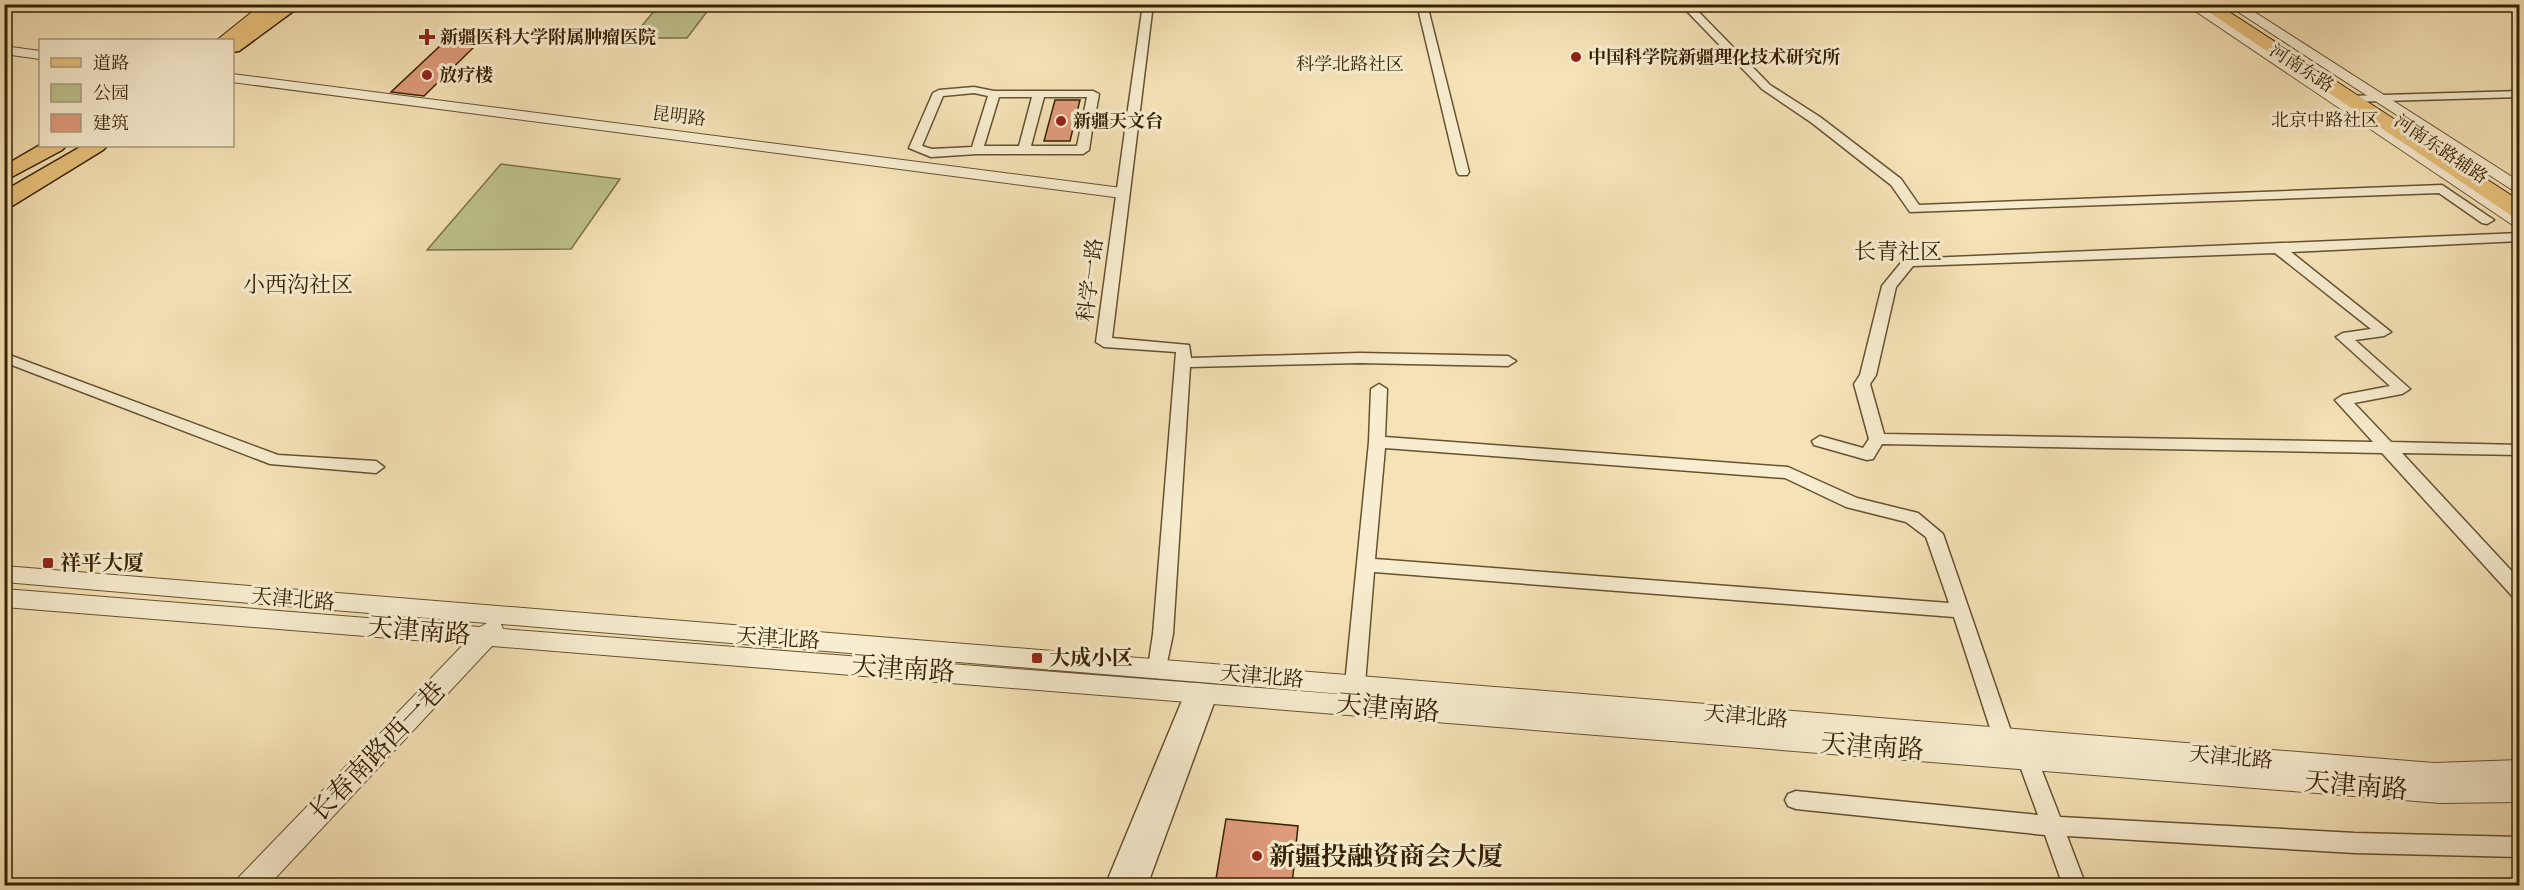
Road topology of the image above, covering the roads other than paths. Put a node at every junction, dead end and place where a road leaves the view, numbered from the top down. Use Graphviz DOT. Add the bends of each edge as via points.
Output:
graph roads {
  1 [pos="273,4"];
  2 [pos="278,4"];
  3 [pos="295,4"];
  4 [pos="302,4"];
  5 [pos="1148,4"];
  6 [pos="1422,4"];
  7 [pos="1685,4"];
  8 [pos="2191,4"];
  9 [pos="2205,4"];
  10 [pos="2218,4"];
  11 [pos="2232,4"];
  12 [pos="227,39"];
  13 [pos="227,39"];
  14 [pos="234,46"];
  15 [pos="4,50"];
  16 [pos="234,53"];
  17 [pos="39,55"];
  18 [pos="234,78"];
  19 [pos="994,94"];
  20 [pos="1039,94"];
  21 [pos="2520,94"];
  22 [pos="2362,99"];
  23 [pos="1132,119"];
  24 [pos="1088,120"];
  25 [pos="39,144"];
  26 [pos="53,147"];
  27 [pos="59,147"];
  28 [pos="75,147"];
  29 [pos="87,147"];
  30 [pos="94,147"];
  31 [pos="977,150"];
  32 [pos="1024,150"];
  33 [pos="4,164"];
  34 [pos="1463,172"];
  35 [pos="4,177"];
  36 [pos="4,188"];
  37 [pos="2520,190"];
  38 [pos="1122,193"];
  39 [pos="4,197"];
  40 [pos="4,201"];
  41 [pos="2520,201"];
  42 [pos="2520,211"];
  43 [pos="2487,220"];
  44 [pos="2520,225"];
  45 [pos="2520,237"];
  46 [pos="2278,249"];
  47 [pos="4,357"];
  48 [pos="1508,361"];
  49 [pos="1183,363"];
  50 [pos="1379,390"];
  51 [pos="1877,440"];
  52 [pos="1820,441"];
  53 [pos="1377,442"];
  54 [pos="2386,448"];
  55 [pos="2520,450"];
  56 [pos="376,467"];
  57 [pos="1367,565"];
  58 [pos="4,574"];
  59 [pos="2520,591"];
  60 [pos="4,598"];
  61 [pos="1961,611"];
  62 [pos="495,626"];
  63 [pos="906,658"];
  64 [pos="1158,667"];
  65 [pos="1355,684"];
  66 [pos="1202,691"];
  67 [pos="1421,700"];
  68 [pos="2003,737"];
  69 [pos="2027,758"];
  70 [pos="2520,771"];
  71 [pos="2520,791"];
  72 [pos="1796,800"];
  73 [pos="2050,826"];
  74 [pos="2520,847"];
  75 [pos="249,885"];
  76 [pos="1116,885"];
  77 [pos="1135,885"];
  78 [pos="2075,885"];
  1 -- 12 [label="main road"];
  2 -- 13 [label="highway"];
  3 -- 14 [label="highway"];
  4 -- 16 [label="main road"];
  5 -- 23 [label="street, 科学一路"];
  6 -- 34 [label="street"];
  7 -- 43 [label="street" via="1766,87 1896,182 1915,209 2442,189"];
  8 -- 44 [label="street, 河南东路辅路"];
  9 -- 22 [label="main road, 河南东路"];
  10 -- 22 [label="main road, 河南东路"];
  11 -- 22 [label="street, 河南东路辅路"];
  15 -- 17 [label="street"];
  18 -- 38 [label="street, 昆明路"];
  19 -- 20 [label="street"];
  19 -- 31 [label="street"];
  19 -- 31 [label="street" via="974,90 939,93 915,148 931,153"];
  20 -- 24 [label="street" via="1093,94"];
  20 -- 32 [label="street"];
  21 -- 22 [label="street"];
  22 -- 37 [label="street, 河南东路辅路"];
  22 -- 41 [label="main road, 河南东路"];
  22 -- 42 [label="main road, 河南东路"];
  23 -- 24 [label="street"];
  23 -- 38 [label="street, 科学一路"];
  24 -- 32 [label="street" via="1083,150"];
  25 -- 33 [label="highway"];
  26 -- 35 [label="highway"];
  27 -- 35 [label="main road"];
  28 -- 36 [label="highway"];
  29 -- 39 [label="main road"];
  30 -- 40 [label="highway"];
  31 -- 32 [label="street"];
  38 -- 49 [label="street, 科学一路" via="1104,342 1184,348"];
  45 -- 46 [label="street"];
  46 -- 51 [label="street" via="1909,262 1889,286 1868,375 1862,384"];
  46 -- 54 [label="street" via="2384,332 2343,337 2402,389 2343,400"];
  47 -- 56 [label="street" via="276,460"];
  48 -- 49 [label="street" via="1360,358"];
  49 -- 64 [label="street"];
  50 -- 53 [label="street"];
  51 -- 52 [label="street" via="1867,455"];
  51 -- 54 [label="street"];
  53 -- 57 [label="street"];
  53 -- 61 [label="street" via="1788,473 1852,503 1912,518 1934,534"];
  54 -- 55 [label="street"];
  54 -- 59 [label="street"];
  57 -- 61 [label="street"];
  57 -- 65 [label="street"];
  58 -- 62 [label="street, 天津北路"];
  60 -- 62 [label="street, 天津南路"];
  61 -- 68 [label="street"];
  62 -- 63 [label="street, 天津南路"];
  62 -- 75 [label="street, 长春南路西一巷"];
  63 -- 64 [label="street, 天津北路"];
  63 -- 66 [label="street, 天津南路"];
  64 -- 65 [label="street, 天津北路"];
  65 -- 67 [label="street, 天津北路"];
  66 -- 67 [label="street, 天津南路"];
  66 -- 76 [label="street"];
  66 -- 77 [label="street"];
  67 -- 68 [label="street, 天津北路"];
  67 -- 69 [label="street, 天津南路"];
  68 -- 70 [label="street, 天津北路" via="2434,774"];
  69 -- 71 [label="street, 天津南路" via="2440,792"];
  69 -- 73 [label="street"];
  72 -- 73 [label="street"];
  73 -- 74 [label="street" via="2355,843"];
  73 -- 78 [label="street"];
}
